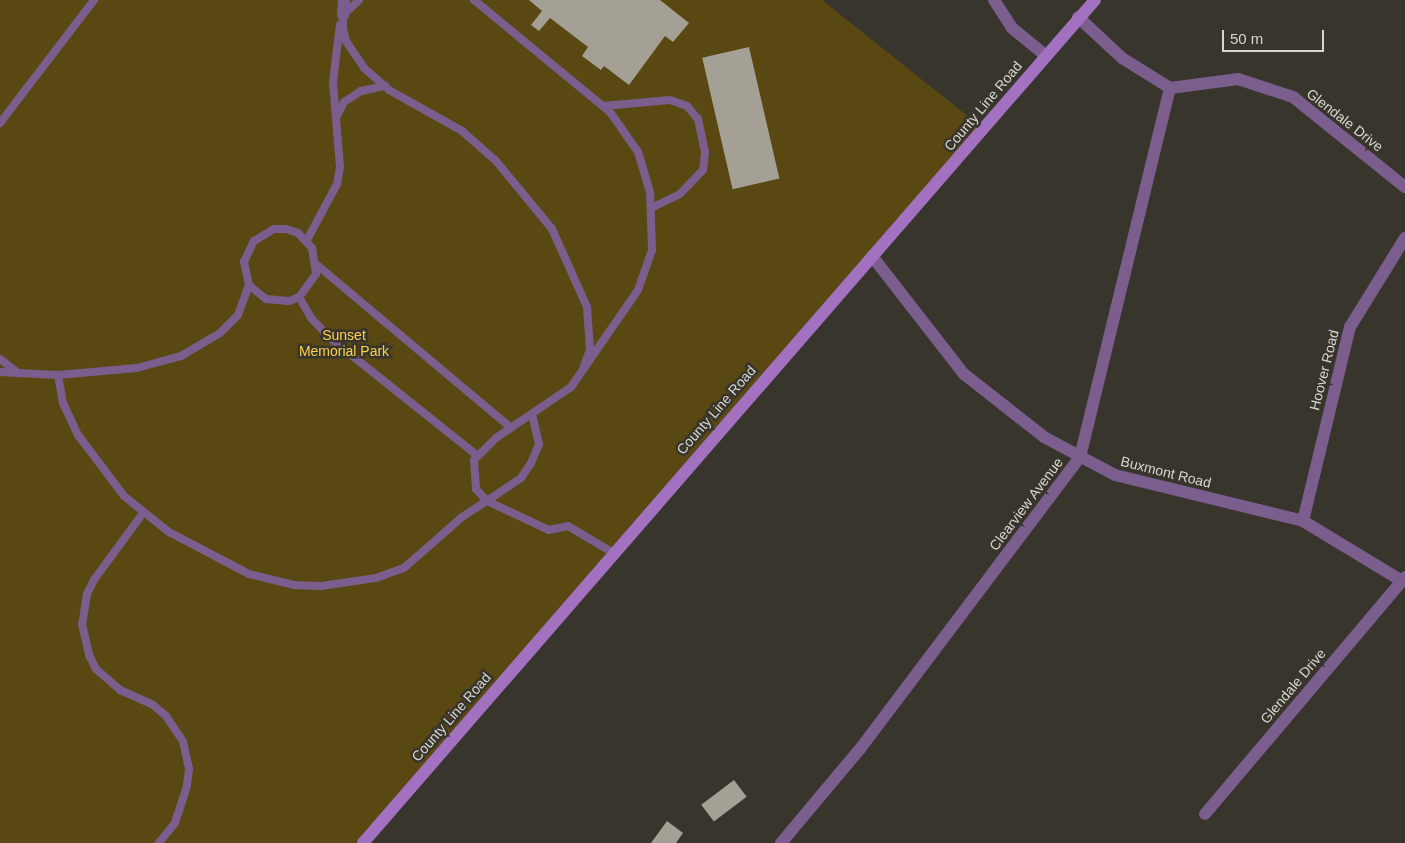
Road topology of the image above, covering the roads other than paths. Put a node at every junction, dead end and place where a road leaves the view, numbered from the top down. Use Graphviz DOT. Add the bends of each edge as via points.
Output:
graph roads {
  1 [pos="94,0"];
  2 [pos="344,0"];
  3 [pos="359,0"];
  4 [pos="474,0"];
  5 [pos="994,0"];
  6 [pos="1095,0"];
  7 [pos="343,15"];
  8 [pos="1078,17"];
  9 [pos="1045,55"];
  10 [pos="385,86"];
  11 [pos="1170,88"];
  12 [pos="603,106"];
  13 [pos="337,116"];
  14 [pos="0,123"];
  15 [pos="1405,187"];
  16 [pos="651,208"];
  17 [pos="1405,238"];
  18 [pos="307,240"];
  19 [pos="872,256"];
  20 [pos="317,265"];
  21 [pos="249,285"];
  22 [pos="300,297"];
  23 [pos="0,359"];
  24 [pos="0,372"];
  25 [pos="18,373"];
  26 [pos="58,375"];
  27 [pos="577,379"];
  28 [pos="532,414"];
  29 [pos="511,428"];
  30 [pos="478,456"];
  31 [pos="1080,457"];
  32 [pos="487,501"];
  33 [pos="143,513"];
  34 [pos="1303,521"];
  35 [pos="612,552"];
  36 [pos="1403,579"];
  37 [pos="1205,814"];
  38 [pos="159,843"];
  39 [pos="363,843"];
  40 [pos="781,843"];
  1 -- 14 [label="lane"];
  2 -- 7 [label="street"];
  2 -- 13 [label="lane" via="333,64"];
  3 -- 7 [label="lane"];
  4 -- 12 [label="lane"];
  5 -- 9 [label="street" via="1012,28"];
  6 -- 8 [label="main road, County Line Road"];
  7 -- 10 [label="lane" via="346,41 353,53"];
  8 -- 9 [label="main road, County Line Road"];
  8 -- 11 [label="street" via="1122,58"];
  9 -- 19 [label="main road, County Line Road"];
  10 -- 13 [label="lane" via="361,91 344,102"];
  10 -- 27 [label="lane" via="462,131 496,161 552,229 587,307 590,350"];
  11 -- 15 [label="street, Glendale Drive" via="1238,79 1292,97"];
  11 -- 31 [label="street, Clearview Avenue"];
  12 -- 16 [label="lane" via="638,152 646,173"];
  12 -- 16 [label="lane" via="670,100 686,106 698,119 705,152 703,170 680,194"];
  13 -- 18 [label="lane" via="342,146 338,184"];
  16 -- 27 [label="lane" via="652,250 638,290"];
  17 -- 34 [label="street, Hoover Road" via="1350,327"];
  18 -- 20 [label="lane"];
  18 -- 21 [label="lane" via="298,233 274,229 254,240 244,262"];
  19 -- 31 [label="street, Buxmont Road" via="964,374 1044,437"];
  19 -- 35 [label="main road, County Line Road"];
  20 -- 22 [label="lane" via="312,283"];
  20 -- 29 [label="lane"];
  21 -- 22 [label="lane" via="272,301"];
  21 -- 26 [label="lane" via="232,323 181,356 137,368"];
  22 -- 30 [label="lane" via="311,318 330,338"];
  23 -- 25 [label="lane"];
  24 -- 25 [label="lane"];
  25 -- 26 [label="lane"];
  26 -- 33 [label="lane" via="63,403 88,451 111,482"];
  27 -- 28 [label="lane"];
  28 -- 29 [label="lane"];
  28 -- 32 [label="lane" via="539,444 531,463 521,478"];
  29 -- 30 [label="lane"];
  30 -- 32 [label="lane" via="472,469 473,480"];
  31 -- 34 [label="street, Buxmont Road" via="1115,475"];
  31 -- 40 [label="street, Clearview Avenue" via="860,749"];
  32 -- 33 [label="lane" via="462,517 404,568 362,582 321,586 286,583 249,574 169,532"];
  32 -- 35 [label="lane" via="550,530 568,526"];
  33 -- 38 [label="lane" via="94,580 87,594 82,624 88,655 96,669 120,690 153,705 166,716 183,741 189,769 187,786 175,823"];
  34 -- 36 [label="street, Buxmont Road"];
  35 -- 39 [label="main road, County Line Road"];
  36 -- 37 [label="street, Glendale Drive"];
}
